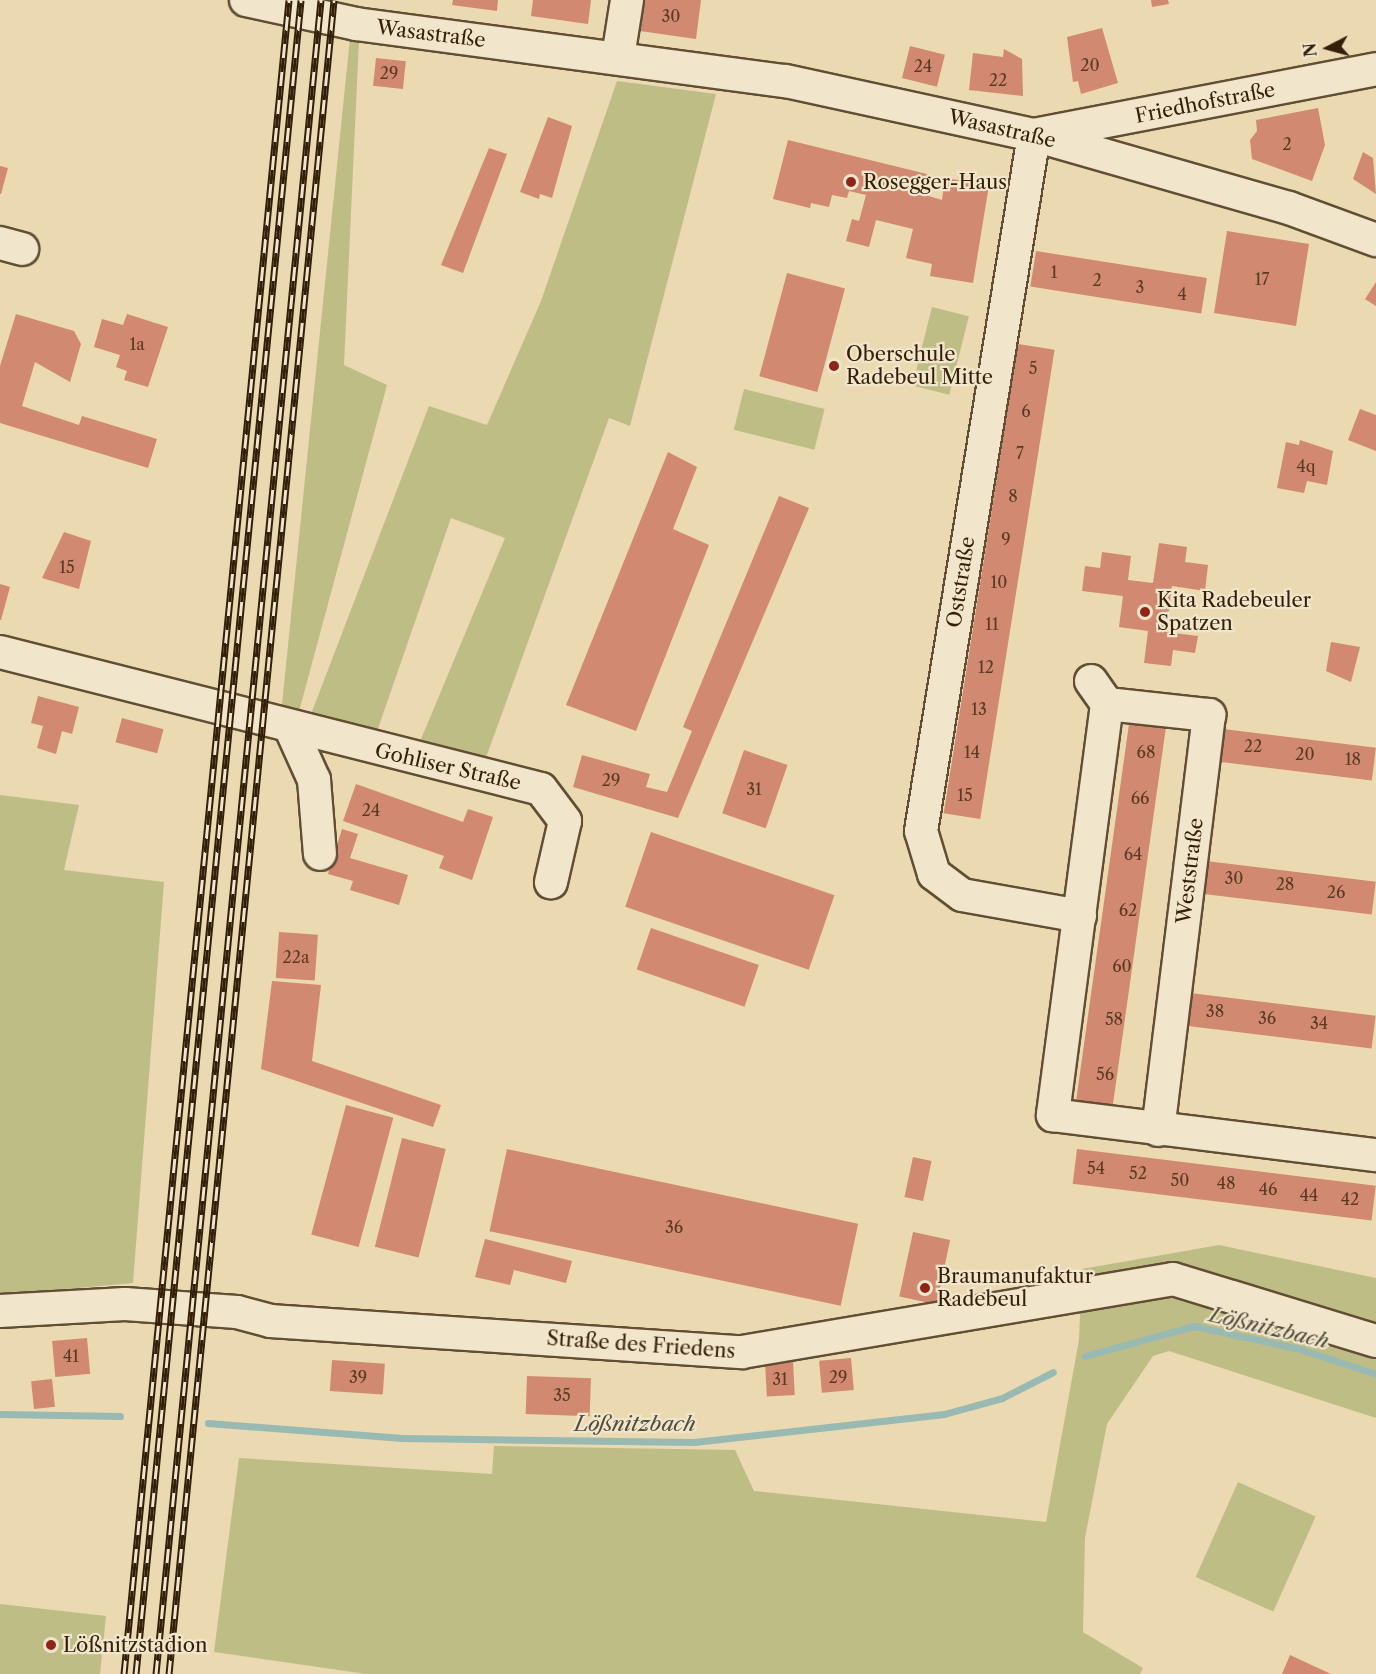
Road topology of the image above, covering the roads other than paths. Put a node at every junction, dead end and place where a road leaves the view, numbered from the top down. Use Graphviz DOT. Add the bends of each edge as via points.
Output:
graph roads {
  1 [pos="246,0"];
  2 [pos="627,0"];
  3 [pos="618,57"];
  4 [pos="1376,69"];
  5 [pos="1034,135"];
  6 [pos="1376,240"];
  7 [pos="0,652"];
  8 [pos="291,729"];
  9 [pos="320,855"];
  10 [pos="551,882"];
  11 [pos="1080,916"];
  12 [pos="1158,1130"];
  13 [pos="1376,1155"];
  14 [pos="0,1311"];
  15 [pos="1376,1341"];
  1 -- 3 [label="street, Wasastraße" via="356,24"];
  2 -- 3 [label="street"];
  3 -- 5 [label="street, Wasastraße" via="786,81"];
  4 -- 5 [label="street, Friedhofstraße"];
  5 -- 6 [label="street, Wasastraße" via="1288,208"];
  5 -- 11 [label="street, Oststraße" via="921,831 934,874 962,895"];
  7 -- 8 [label="street, Gohliser Straße"];
  8 -- 9 [label="street" via="314,780"];
  8 -- 10 [label="street, Gohliser Straße" via="542,789 564,821"];
  11 -- 12 [label="street, Weststraße" via="1053,1115"];
  11 -- 12 [label="street, Weststraße" via="1099,693 1209,715"];
  12 -- 13 [label="street, Weststraße"];
  14 -- 15 [label="street, Straße des Friedens" via="125,1304 237,1312 271,1321 742,1352 1173,1279"];
}
